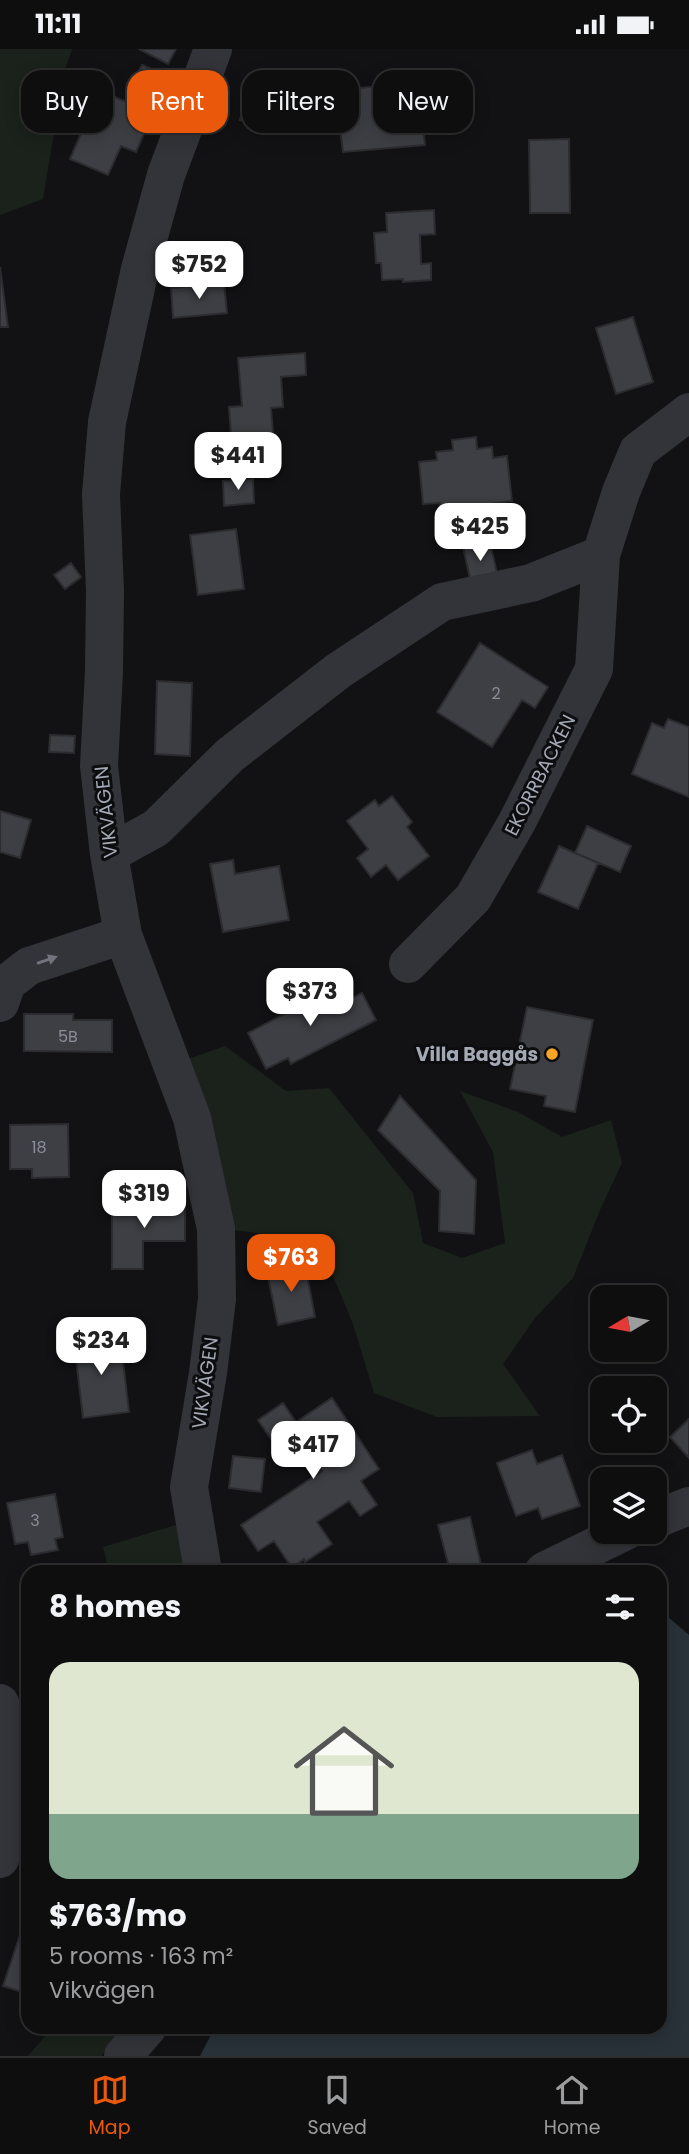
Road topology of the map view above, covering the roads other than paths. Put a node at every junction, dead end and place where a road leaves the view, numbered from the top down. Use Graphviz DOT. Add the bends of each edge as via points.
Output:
graph roads {
  1 [pos="213,49"];
  2 [pos="689,412"];
  3 [pos="601,555"];
  4 [pos="109,854"];
  5 [pos="123,935"];
  6 [pos="408,964"];
  7 [pos="0,1003"];
  8 [pos="689,1506"];
  9 [pos="667,1515"];
  10 [pos="599,1544"];
  11 [pos="202,1565"];
  12 [pos="556,1565"];
  13 [pos="0,1703"];
  14 [pos="0,1859"];
  15 [pos="142,2034"];
  16 [pos="123,2056"];
  1 -- 4 [label="street, VIKVÄGEN" via="166,175 107,422 101,494 105,591 99,766"];
  2 -- 3 [label="street, EKORRBACKEN" via="638,451"];
  3 -- 4 [label="street" via="531,583 442,603 338,671 230,755 156,828"];
  3 -- 6 [label="street, EKORRBACKEN" via="594,669 473,898"];
  4 -- 5 [label="street, VIKVÄGEN"];
  7 -- 5 [label="street, one-way" via="7,983 29,966"];
  5 -- 11 [label="street, VIKVÄGEN" via="192,1118 216,1229 217,1299 189,1487"];
  8 -- 9 [label="street"];
  10 -- 12 [label="street"];
  13 -- 14 [label="street" via="15,1746 18,1804"];
  15 -- 16 [label="street"];
}
